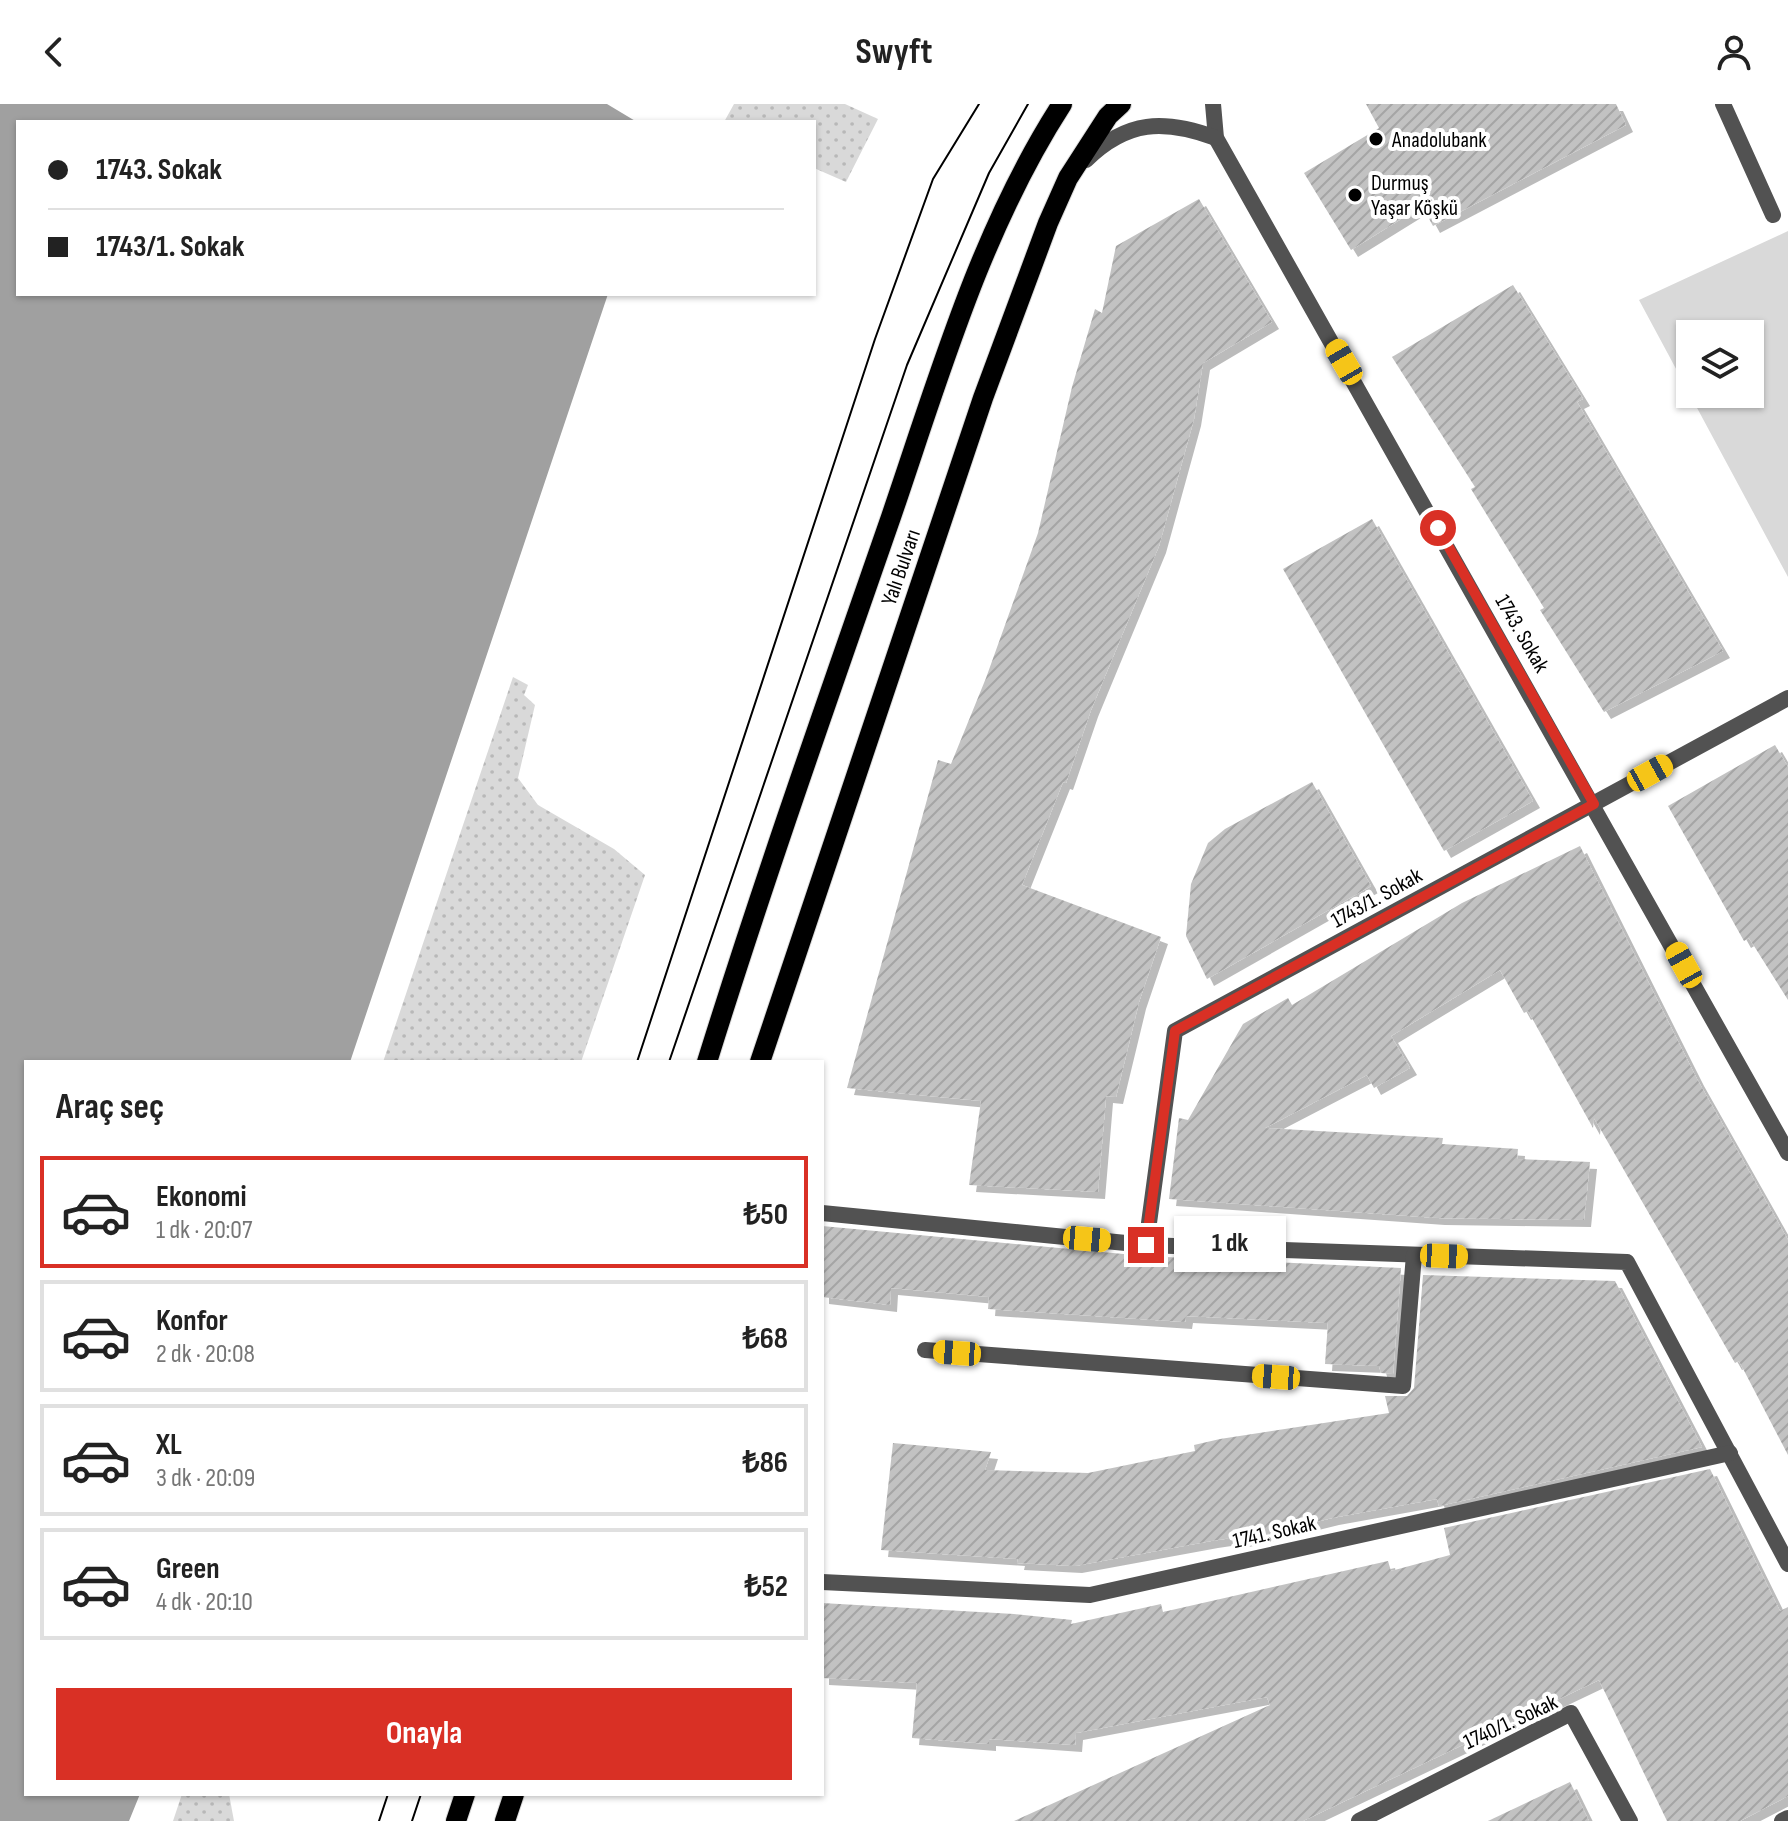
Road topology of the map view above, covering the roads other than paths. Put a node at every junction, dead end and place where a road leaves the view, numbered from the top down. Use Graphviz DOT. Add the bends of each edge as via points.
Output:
graph roads {
  1 [pos="1062,104"];
  2 [pos="1121,104"];
  3 [pos="1213,104"];
  4 [pos="1723,104"];
  5 [pos="1216,138"];
  6 [pos="1068,178"];
  7 [pos="1773,215"];
  8 [pos="1788,698"];
  9 [pos="1594,804"];
  10 [pos="708,1060"];
  11 [pos="761,1060"];
  12 [pos="1788,1153"];
  13 [pos="824,1213"];
  14 [pos="1146,1245"];
  15 [pos="1414,1255"];
  16 [pos="925,1350"];
  17 [pos="1730,1453"];
  18 [pos="1788,1564"];
  19 [pos="824,1582"];
  20 [pos="464,1796"];
  21 [pos="513,1796"];
  22 [pos="1788,1818"];
  23 [pos="456,1821"];
  24 [pos="505,1821"];
  25 [pos="1359,1821"];
  26 [pos="1630,1821"];
  27 [pos="1782,1821"];
  1 -- 10 [label="main road, Yalı Bulvarı" via="1030,153 980,265"];
  2 -- 6 [label="main road, Yalı Bulvarı"];
  3 -- 5 [label="street, 1743. Sokak"];
  4 -- 7 [label="street"];
  5 -- 6 [label="street" via="1164,123 1132,129 1100,146"];
  5 -- 9 [label="street, 1743. Sokak"];
  6 -- 11 [label="main road, Yalı Bulvarı" via="983,398"];
  8 -- 9 [label="street, 1743/1. Sokak"];
  9 -- 12 [label="street, 1743. Sokak"];
  9 -- 14 [label="street, 1743/1. Sokak" via="1175,1031"];
  13 -- 14 [label="street"];
  14 -- 15 [label="street"];
  15 -- 16 [label="street" via="1403,1386"];
  15 -- 17 [label="street" via="1627,1262"];
  17 -- 18 [label="street"];
  17 -- 19 [label="street, 1741. Sokak" via="1090,1595"];
  20 -- 23 [label="main road"];
  21 -- 24 [label="main road"];
  22 -- 27 [label="street"];
  25 -- 26 [label="street, 1740/1. Sokak" via="1571,1713"];
}
